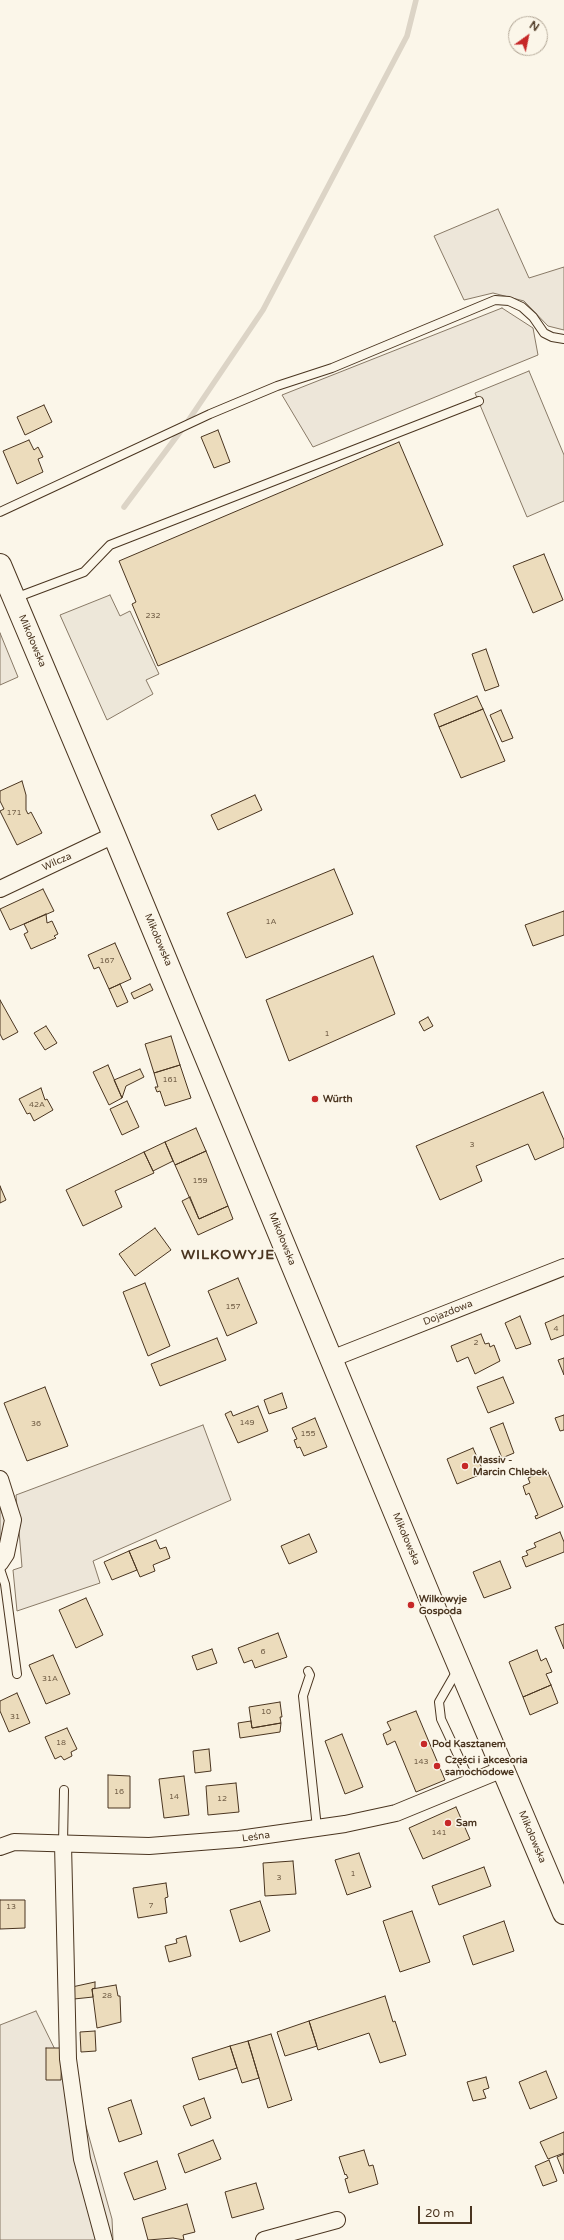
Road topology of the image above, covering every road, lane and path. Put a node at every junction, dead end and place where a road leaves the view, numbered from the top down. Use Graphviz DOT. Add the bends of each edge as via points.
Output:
graph roads {
  1 [pos="564,339"];
  2 [pos="479,401"];
  3 [pos="0,512"];
  4 [pos="0,565"];
  5 [pos="14,599"];
  6 [pos="114,835"];
  7 [pos="0,889"];
  8 [pos="564,1267"];
  9 [pos="331,1359"];
  10 [pos="0,1479"];
  11 [pos="0,1563"];
  12 [pos="0,1569"];
  13 [pos="459,1667"];
  14 [pos="308,1671"];
  15 [pos="17,1674"];
  16 [pos="503,1769"];
  17 [pos="470,1781"];
  18 [pos="64,1790"];
  19 [pos="317,1828"];
  20 [pos="63,1844"];
  21 [pos="0,1847"];
  22 [pos="564,1913"];
  23 [pos="336,2220"];
  24 [pos="104,2240"];
  25 [pos="264,2240"];
  1 -- 3 [label="lane" via="544,333 522,307 509,301 495,300 332,368 277,386 192,422"];
  2 -- 5 [label="lane" via="110,545 84,572"];
  4 -- 5 [label="main road, Mikołowska"];
  5 -- 6 [label="main road, Mikołowska"];
  6 -- 7 [label="street, Wilcza"];
  6 -- 9 [label="main road, Mikołowska"];
  8 -- 9 [label="street, Dojazdowa"];
  9 -- 13 [label="main road, Mikołowska"];
  10 -- 11 [label="street" via="13,1520 6,1554"];
  12 -- 15 [label="lane" via="6,1584"];
  13 -- 16 [label="main road, Mikołowska"];
  13 -- 17 [label="lane" via="439,1702 442,1719"];
  14 -- 19 [label="lane" via="310,1675 303,1696"];
  16 -- 17 [label="street, Leśna"];
  16 -- 22 [label="main road, Mikołowska"];
  17 -- 19 [label="street, Leśna" via="396,1813"];
  18 -- 20 [label="lane"];
  19 -- 20 [label="street, Leśna" via="239,1839 149,1846"];
  20 -- 21 [label="street, Leśna" via="14,1842"];
  20 -- 24 [label="street" via="68,2059 82,2160"];
  23 -- 25 [label="street"];
}
